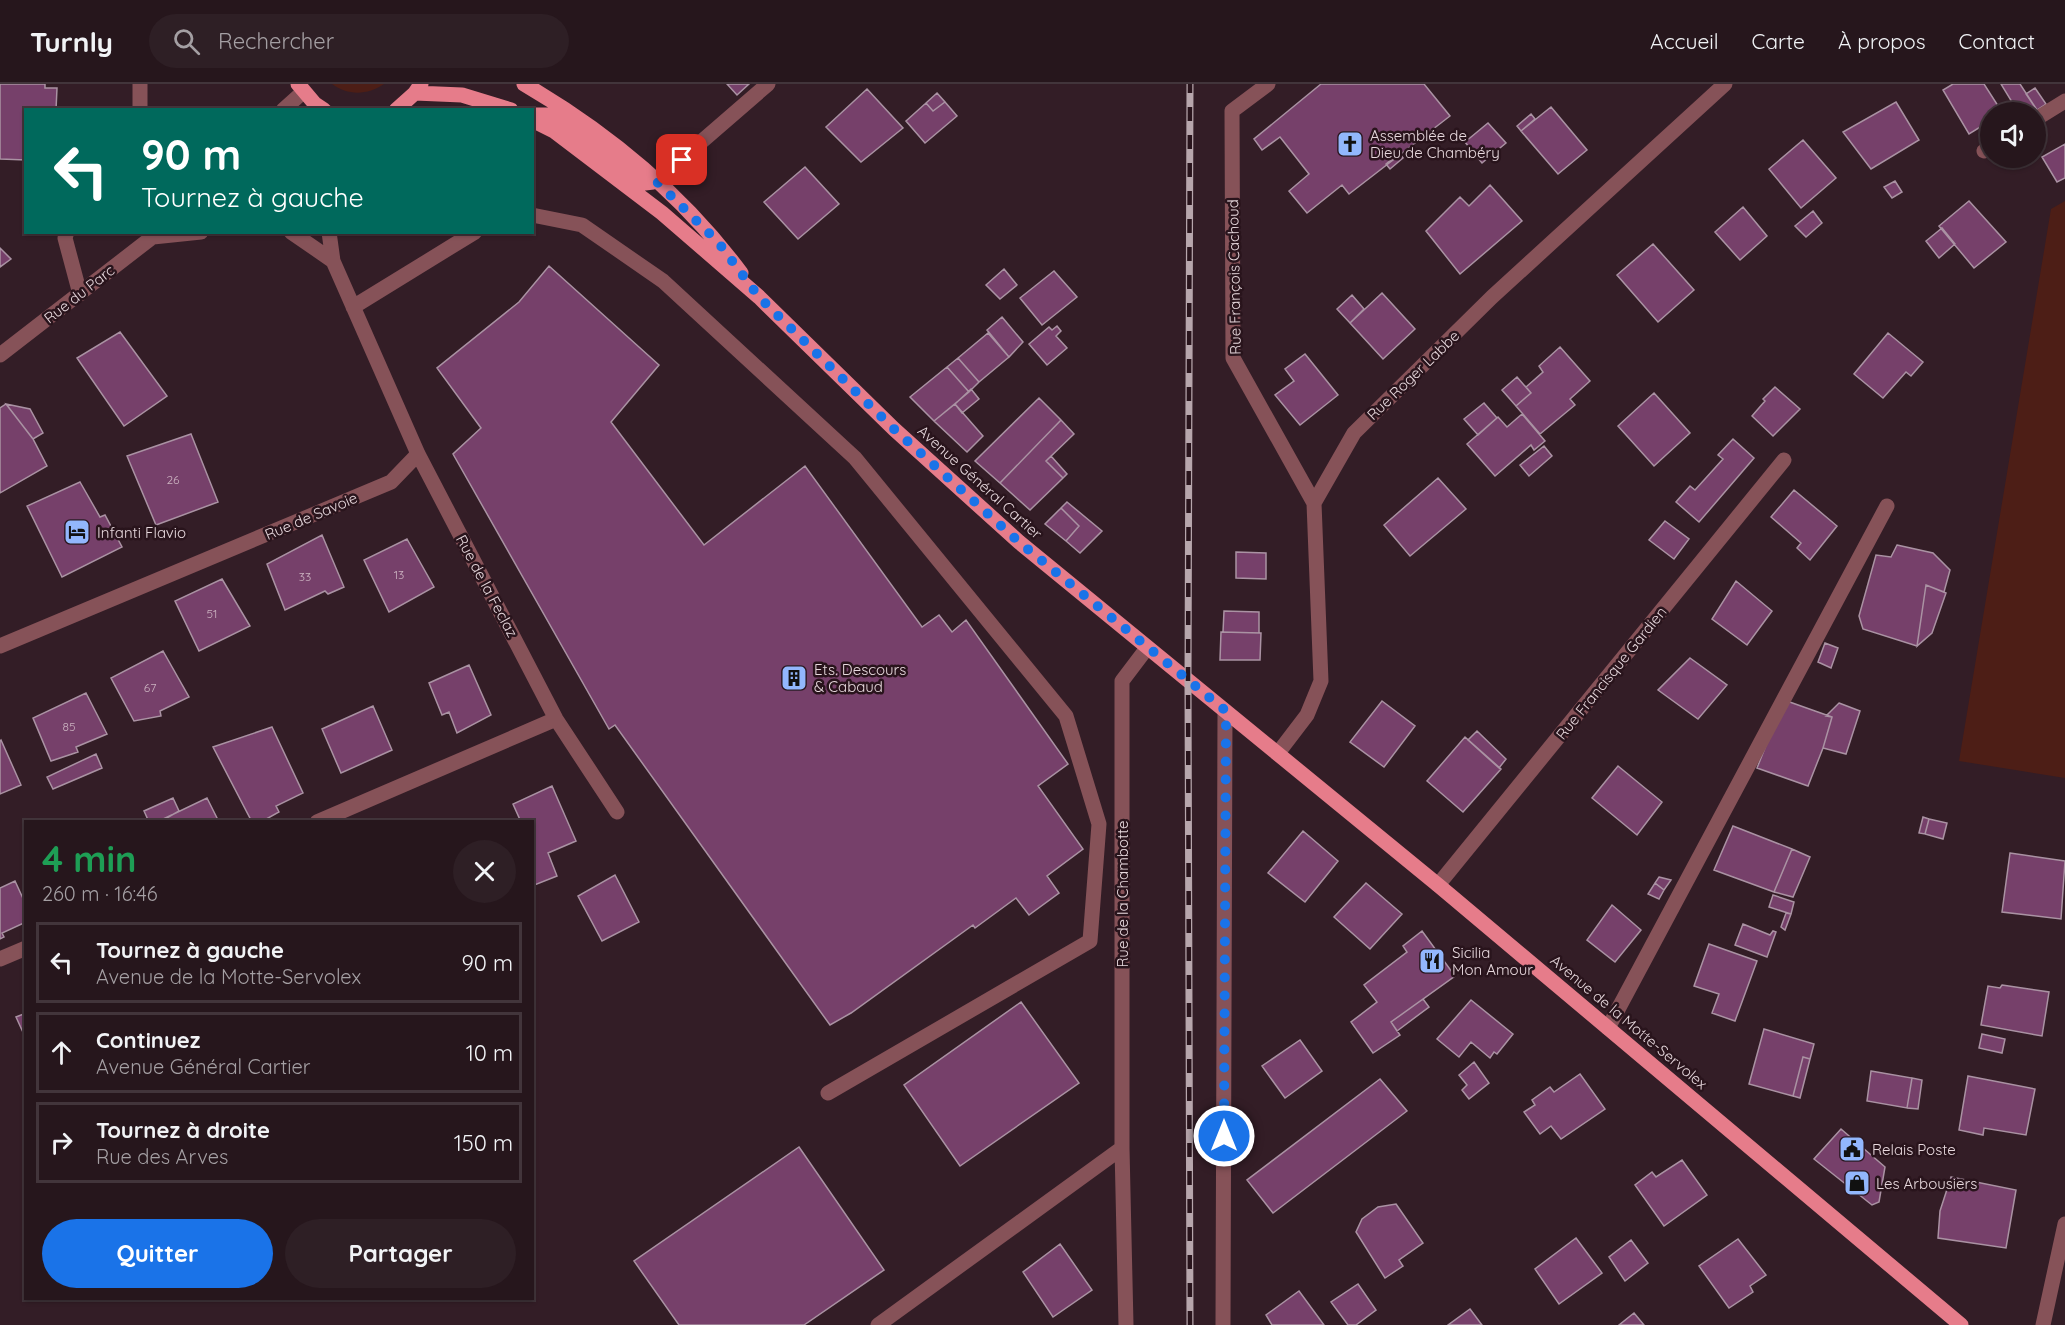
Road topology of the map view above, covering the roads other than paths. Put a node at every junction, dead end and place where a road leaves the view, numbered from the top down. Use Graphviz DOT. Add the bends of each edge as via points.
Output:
graph roads {
  1 [pos="140,84"];
  2 [pos="524,84"];
  3 [pos="768,84"];
  4 [pos="1268,84"];
  5 [pos="1725,84"];
  6 [pos="300,88"];
  7 [pos="418,88"];
  8 [pos="2065,101"];
  9 [pos="140,108"];
  10 [pos="285,108"];
  11 [pos="322,108"];
  12 [pos="398,108"];
  13 [pos="504,108"];
  14 [pos="2046,113"];
  15 [pos="534,115"];
  16 [pos="534,121"];
  17 [pos="656,181"];
  18 [pos="534,215"];
  19 [pos="66,234"];
  20 [pos="171,234"];
  21 [pos="294,234"];
  22 [pos="329,234"];
  23 [pos="340,234"];
  24 [pos="472,234"];
  25 [pos="156,235"];
  26 [pos="333,261"];
  27 [pos="80,294"];
  28 [pos="759,297"];
  29 [pos="353,307"];
  30 [pos="0,355"];
  31 [pos="418,454"];
  32 [pos="1784,460"];
  33 [pos="1314,503"];
  34 [pos="1887,506"];
  35 [pos="0,646"];
  36 [pos="1148,648"];
  37 [pos="1188,681"];
  38 [pos="1226,711"];
  39 [pos="556,719"];
  40 [pos="1278,753"];
  41 [pos="616,812"];
  42 [pos="322,820"];
  43 [pos="1438,885"];
  44 [pos="24,949"];
  45 [pos="0,959"];
  46 [pos="1608,1028"];
  47 [pos="828,1093"];
  48 [pos="1122,1148"];
  49 [pos="2065,1224"];
  50 [pos="878,1325"];
  51 [pos="1126,1325"];
  52 [pos="1223,1325"];
  53 [pos="1961,1325"];
  54 [pos="2043,1325"];
  1 -- 9 [label="street"];
  2 -- 17 [label="main road, Avenue Général Cartier" via="622,148"];
  3 -- 17 [label="street"];
  4 -- 33 [label="street, Rue François Cachoud" via="1232,111 1233,358"];
  5 -- 33 [label="street, Rue Roger Labbe" via="1492,297 1354,433"];
  6 -- 10 [label="street"];
  6 -- 11 [label="main road"];
  7 -- 12 [label="main road"];
  7 -- 13 [label="main road"];
  8 -- 14 [label="street"];
  15 -- 17 [label="main road, Avenue Général Cartier" via="553,115 645,183"];
  16 -- 28 [label="main road, Avenue Général Cartier" via="554,131 645,199"];
  17 -- 28 [label="main road, Avenue Général Cartier" via="718,242"];
  18 -- 47 [label="street" via="582,225 663,281 855,458 1066,716 1099,824 1090,941"];
  19 -- 27 [label="street"];
  20 -- 25 [label="street"];
  21 -- 26 [label="street"];
  22 -- 26 [label="street"];
  23 -- 26 [label="street"];
  24 -- 29 [label="street"];
  25 -- 27 [label="street, Rue du Parc"];
  26 -- 29 [label="street"];
  27 -- 30 [label="street, Rue du Parc"];
  28 -- 36 [label="main road, Avenue Général Cartier" via="894,429 1019,542"];
  29 -- 31 [label="street"];
  31 -- 35 [label="street, Rue de Savoie" via="391,482"];
  31 -- 39 [label="street, Rue de la Feclaz"];
  32 -- 43 [label="street, Rue Francisque Gardien"];
  33 -- 40 [label="street" via="1321,681 1307,715"];
  34 -- 46 [label="street"];
  36 -- 37 [label="main road, Avenue Général Cartier"];
  36 -- 48 [label="street, Rue de la Chambotte" via="1122,681"];
  37 -- 38 [label="main road, Avenue de la Motte-Servolex"];
  38 -- 40 [label="main road, Avenue de la Motte-Servolex"];
  38 -- 52 [label="street"];
  39 -- 41 [label="street, Rue de la Feclaz"];
  39 -- 42 [label="street"];
  40 -- 43 [label="main road, Avenue de la Motte-Servolex"];
  43 -- 46 [label="main road, Avenue de la Motte-Servolex"];
  44 -- 45 [label="street"];
  46 -- 53 [label="main road, Avenue de la Motte-Servolex"];
  48 -- 50 [label="street"];
  48 -- 51 [label="street, Rue de la Chambotte"];
  49 -- 54 [label="street"];
}
